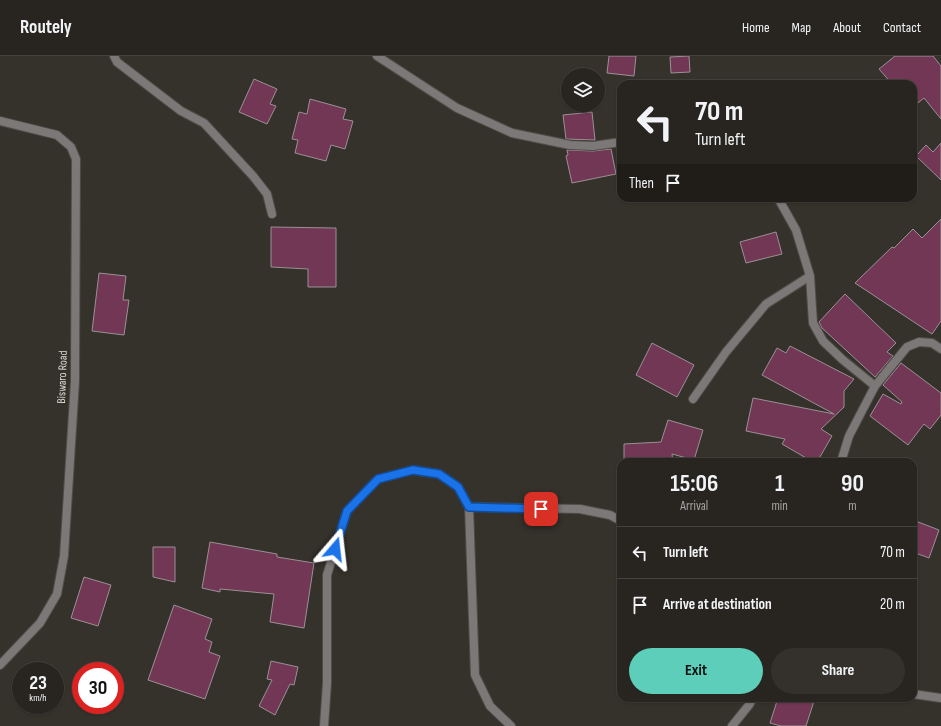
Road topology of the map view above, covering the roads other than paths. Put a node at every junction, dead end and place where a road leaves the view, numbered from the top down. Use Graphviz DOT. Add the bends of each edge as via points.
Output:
graph roads {
  1 [pos="114,56"];
  2 [pos="377,56"];
  3 [pos="0,121"];
  4 [pos="617,143"];
  5 [pos="780,202"];
  6 [pos="272,214"];
  7 [pos="810,276"];
  8 [pos="941,349"];
  9 [pos="875,386"];
  10 [pos="693,399"];
  11 [pos="842,458"];
  12 [pos="469,507"];
  13 [pos="617,519"];
  14 [pos="0,665"];
  15 [pos="917,695"];
  16 [pos="941,698"];
  17 [pos="751,702"];
  18 [pos="324,726"];
  19 [pos="512,726"];
  20 [pos="732,726"];
  1 -- 6 [label="street" via="117,62 181,111 204,123 267,194"];
  2 -- 4 [label="street" via="457,108 512,133 570,145 593,146"];
  3 -- 14 [label="street, Biswaro Road" via="57,135 71,147 76,159 75,381 64,556 57,594 40,623"];
  5 -- 7 [label="street" via="796,230"];
  7 -- 9 [label="street" via="813,323 823,342"];
  7 -- 10 [label="street" via="766,304 726,352"];
  8 -- 9 [label="street" via="932,343 919,342 907,347"];
  9 -- 11 [label="street" via="850,436"];
  12 -- 13 [label="street" via="580,509"];
  12 -- 18 [label="street" via="458,487 439,474 413,470 378,479 347,511 327,575 327,683"];
  12 -- 19 [label="street" via="475,675 490,706"];
  15 -- 16 [label="street"];
  17 -- 20 [label="street"];
}
